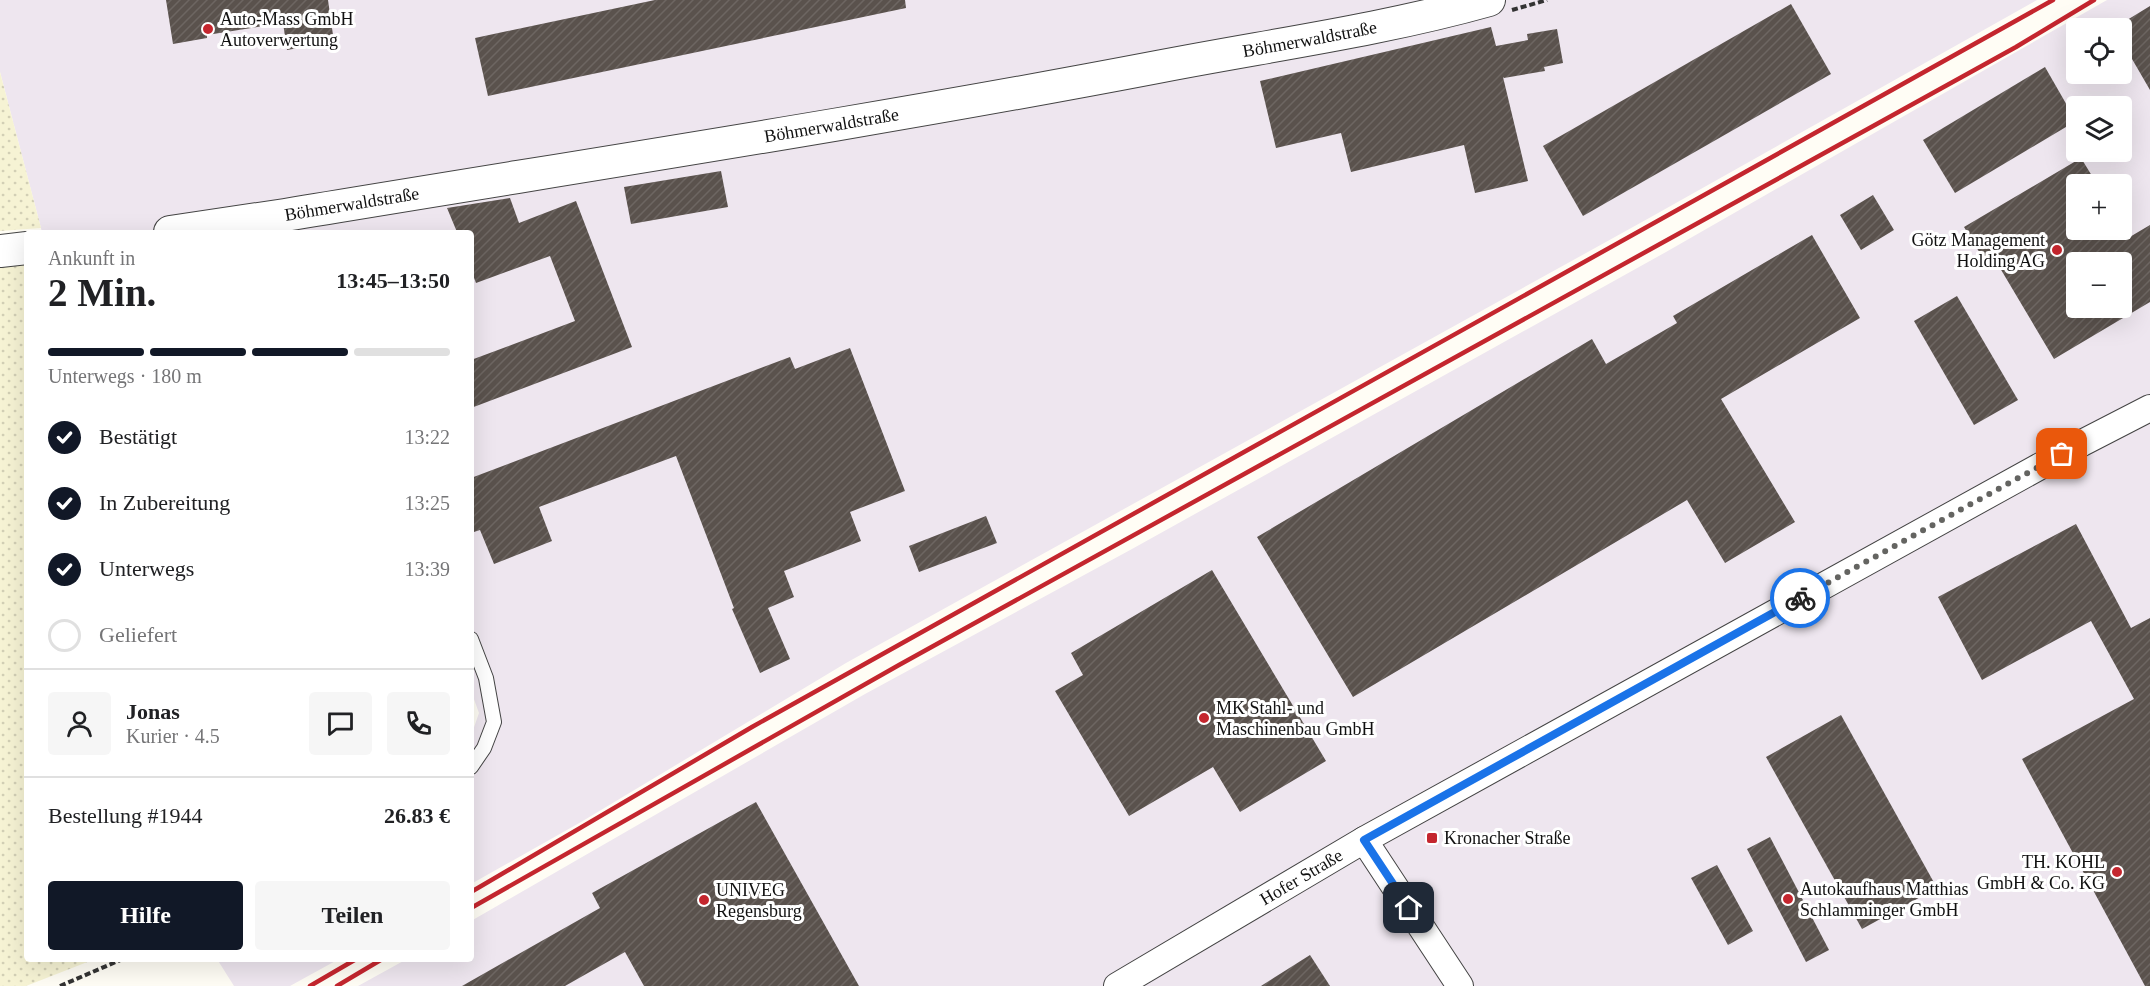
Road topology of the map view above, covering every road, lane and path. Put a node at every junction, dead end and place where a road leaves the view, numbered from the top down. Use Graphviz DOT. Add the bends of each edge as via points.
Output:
graph roads {
  1 [pos="1489,0"];
  2 [pos="190,230"];
  3 [pos="24,248"];
  4 [pos="0,250"];
  5 [pos="2150,408"];
  6 [pos="474,647"];
  7 [pos="474,763"];
  8 [pos="1364,840"];
  9 [pos="116,962"];
  10 [pos="60,986"];
  11 [pos="1117,986"];
  12 [pos="1460,986"];
  1 -- 2 [label="street, Böhmerwaldstraße" via="1447,12 1056,86 287,220"];
  3 -- 4 [label="street"];
  5 -- 8 [label="street, Hofer Straße"];
  6 -- 7 [label="lane" via="486,678 494,722"];
  8 -- 11 [label="street, Hofer Straße"];
  8 -- 12 [label="street"];
  9 -- 10 [label="path"];
}
